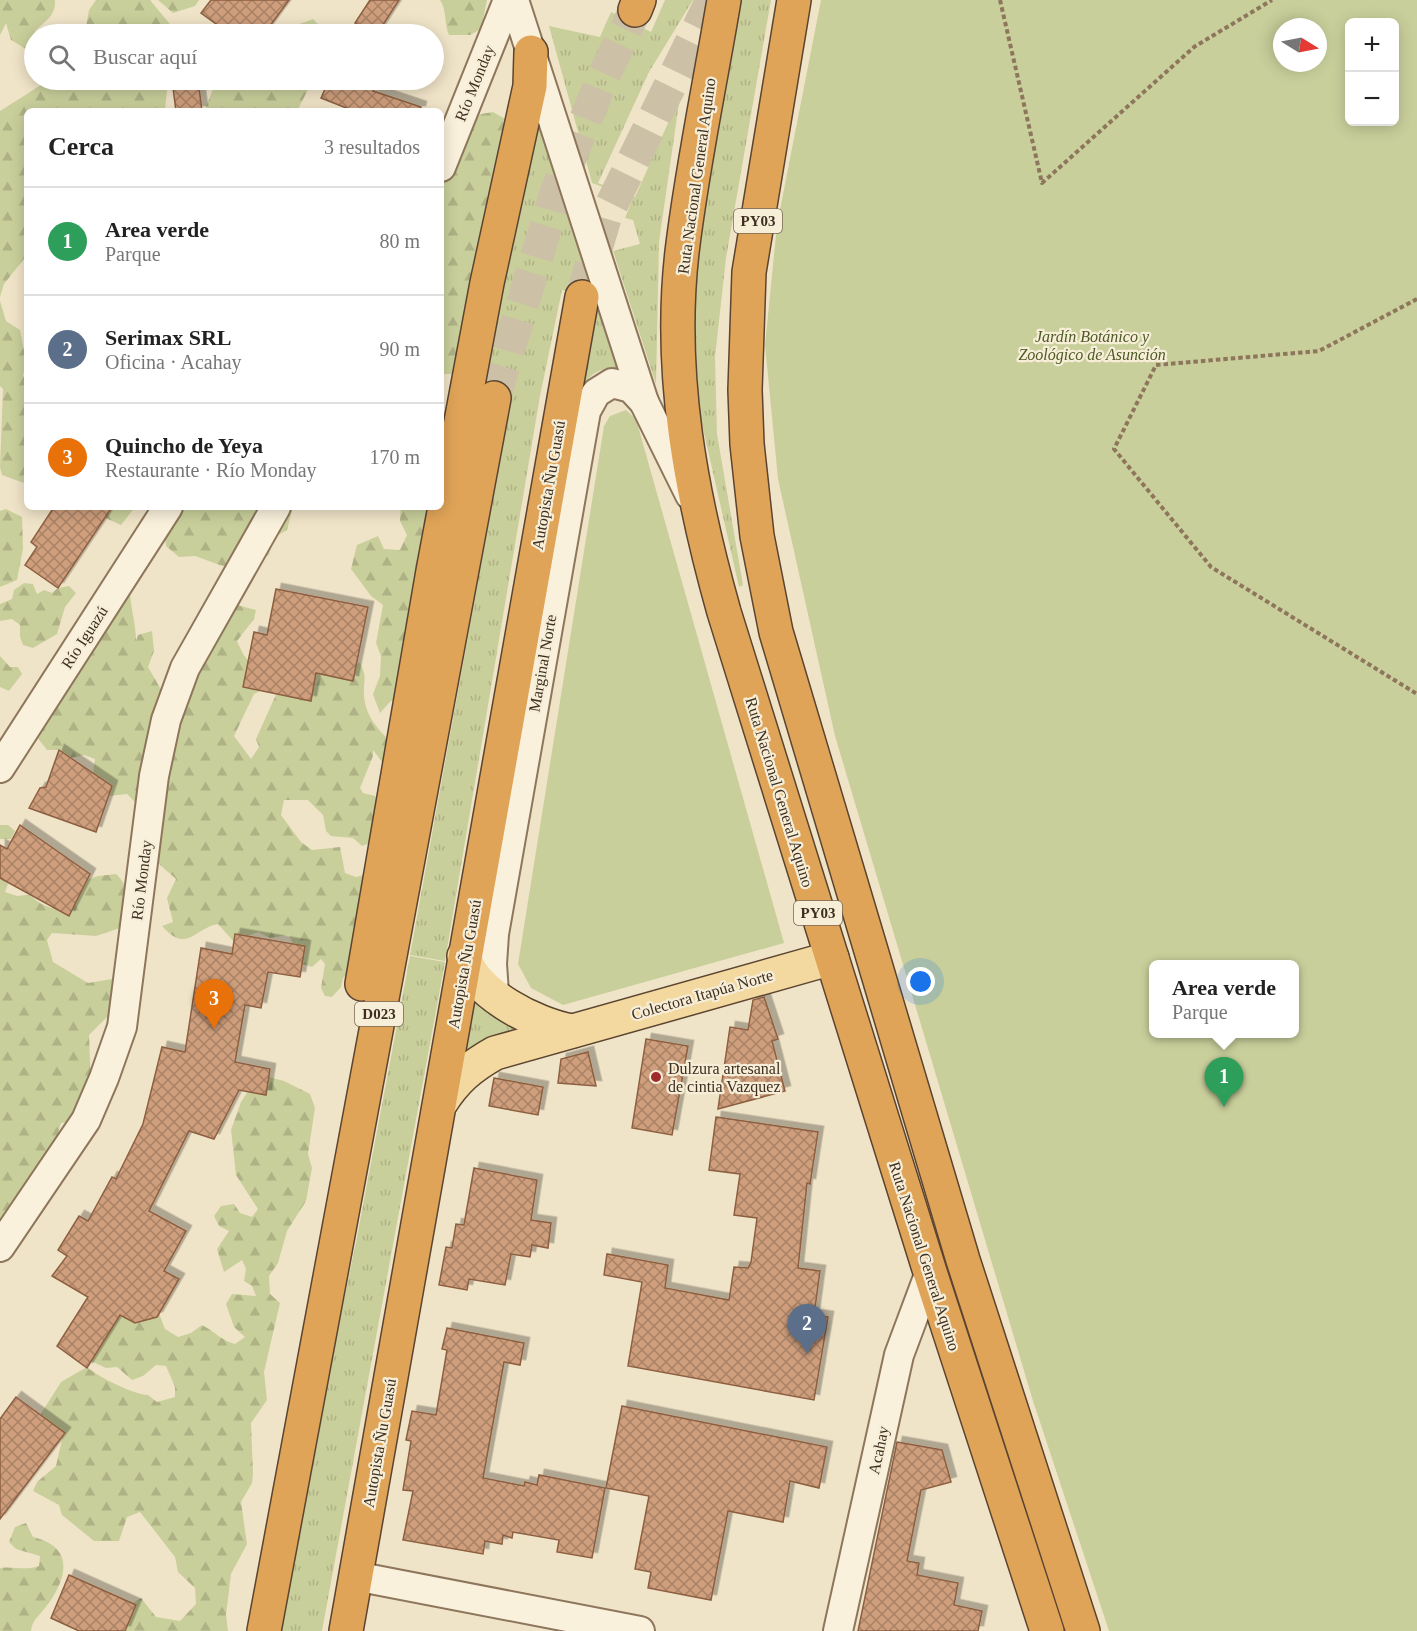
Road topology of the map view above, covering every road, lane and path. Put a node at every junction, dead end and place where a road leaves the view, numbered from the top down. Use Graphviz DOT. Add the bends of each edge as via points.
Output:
graph roads {
  1 [pos="508,0"];
  2 [pos="514,0"];
  3 [pos="724,0"];
  4 [pos="794,0"];
  5 [pos="1000,0"];
  6 [pos="1272,0"];
  7 [pos="531,52"];
  8 [pos="444,160"];
  9 [pos="582,297"];
  10 [pos="1417,299"];
  11 [pos="494,398"];
  12 [pos="644,402"];
  13 [pos="696,507"];
  14 [pos="166,510"];
  15 [pos="274,510"];
  16 [pos="1417,694"];
  17 [pos="0,768"];
  18 [pos="464,956"];
  19 [pos="832,958"];
  20 [pos="494,993"];
  21 [pos="572,1031"];
  22 [pos="440,1104"];
  23 [pos="350,1168"];
  24 [pos="0,1247"];
  25 [pos="930,1272"];
  26 [pos="355,1576"];
  27 [pos="264,1631"];
  28 [pos="346,1631"];
  29 [pos="640,1631"];
  30 [pos="838,1631"];
  31 [pos="1047,1631"];
  32 [pos="1083,1631"];
  1 -- 8 [label="street, Río Monday"];
  2 -- 7 [label="street"];
  3 -- 13 [label="highway, Ruta Nacional General Aquino / PY03" via="681,264 680,377"];
  4 -- 32 [label="highway, PY03" via="749,272 745,400 757,536 777,632 863,925 963,1260"];
  5 -- 6 [label="path" via="1042,183 1194,47"];
  7 -- 12 [label="street"];
  7 -- 23 [label="highway" via="530,86 487,284 433,571 362,980"];
  9 -- 18 [label="highway, Autopista Ñu Guasú"];
  10 -- 16 [label="path" via="1319,351 1156,365 1114,449 1211,567"];
  11 -- 23 [label="highway, D023"];
  12 -- 13 [label="street"];
  12 -- 20 [label="street, Marginal Norte" via="631,388 612,383 596,393 586,411 494,934"];
  13 -- 19 [label="highway, Ruta Nacional General Aquino / PY03" via="724,612"];
  14 -- 17 [label="street, Río Iguazú"];
  15 -- 24 [label="street, Río Monday" via="185,668 165,720 154,776 122,1027 104,1078 86,1119"];
  18 -- 20 [label="main road" via="468,969"];
  18 -- 22 [label="highway, Autopista Ñu Guasú"];
  19 -- 21 [label="main road, Colectora Itapúa Norte"];
  19 -- 25 [label="highway, Ruta Nacional General Aquino / PY03"];
  20 -- 21 [label="main road" via="534,1021"];
  21 -- 22 [label="main road, Colectora Itapúa Norte" via="495,1053 466,1070"];
  22 -- 26 [label="highway, Autopista Ñu Guasú"];
  23 -- 27 [label="highway, D023"];
  25 -- 30 [label="street, Acahay" via="899,1355"];
  25 -- 31 [label="highway, Ruta Nacional General Aquino / PY03"];
  26 -- 28 [label="highway, Autopista Ñu Guasú"];
  26 -- 29 [label="street"];
}
